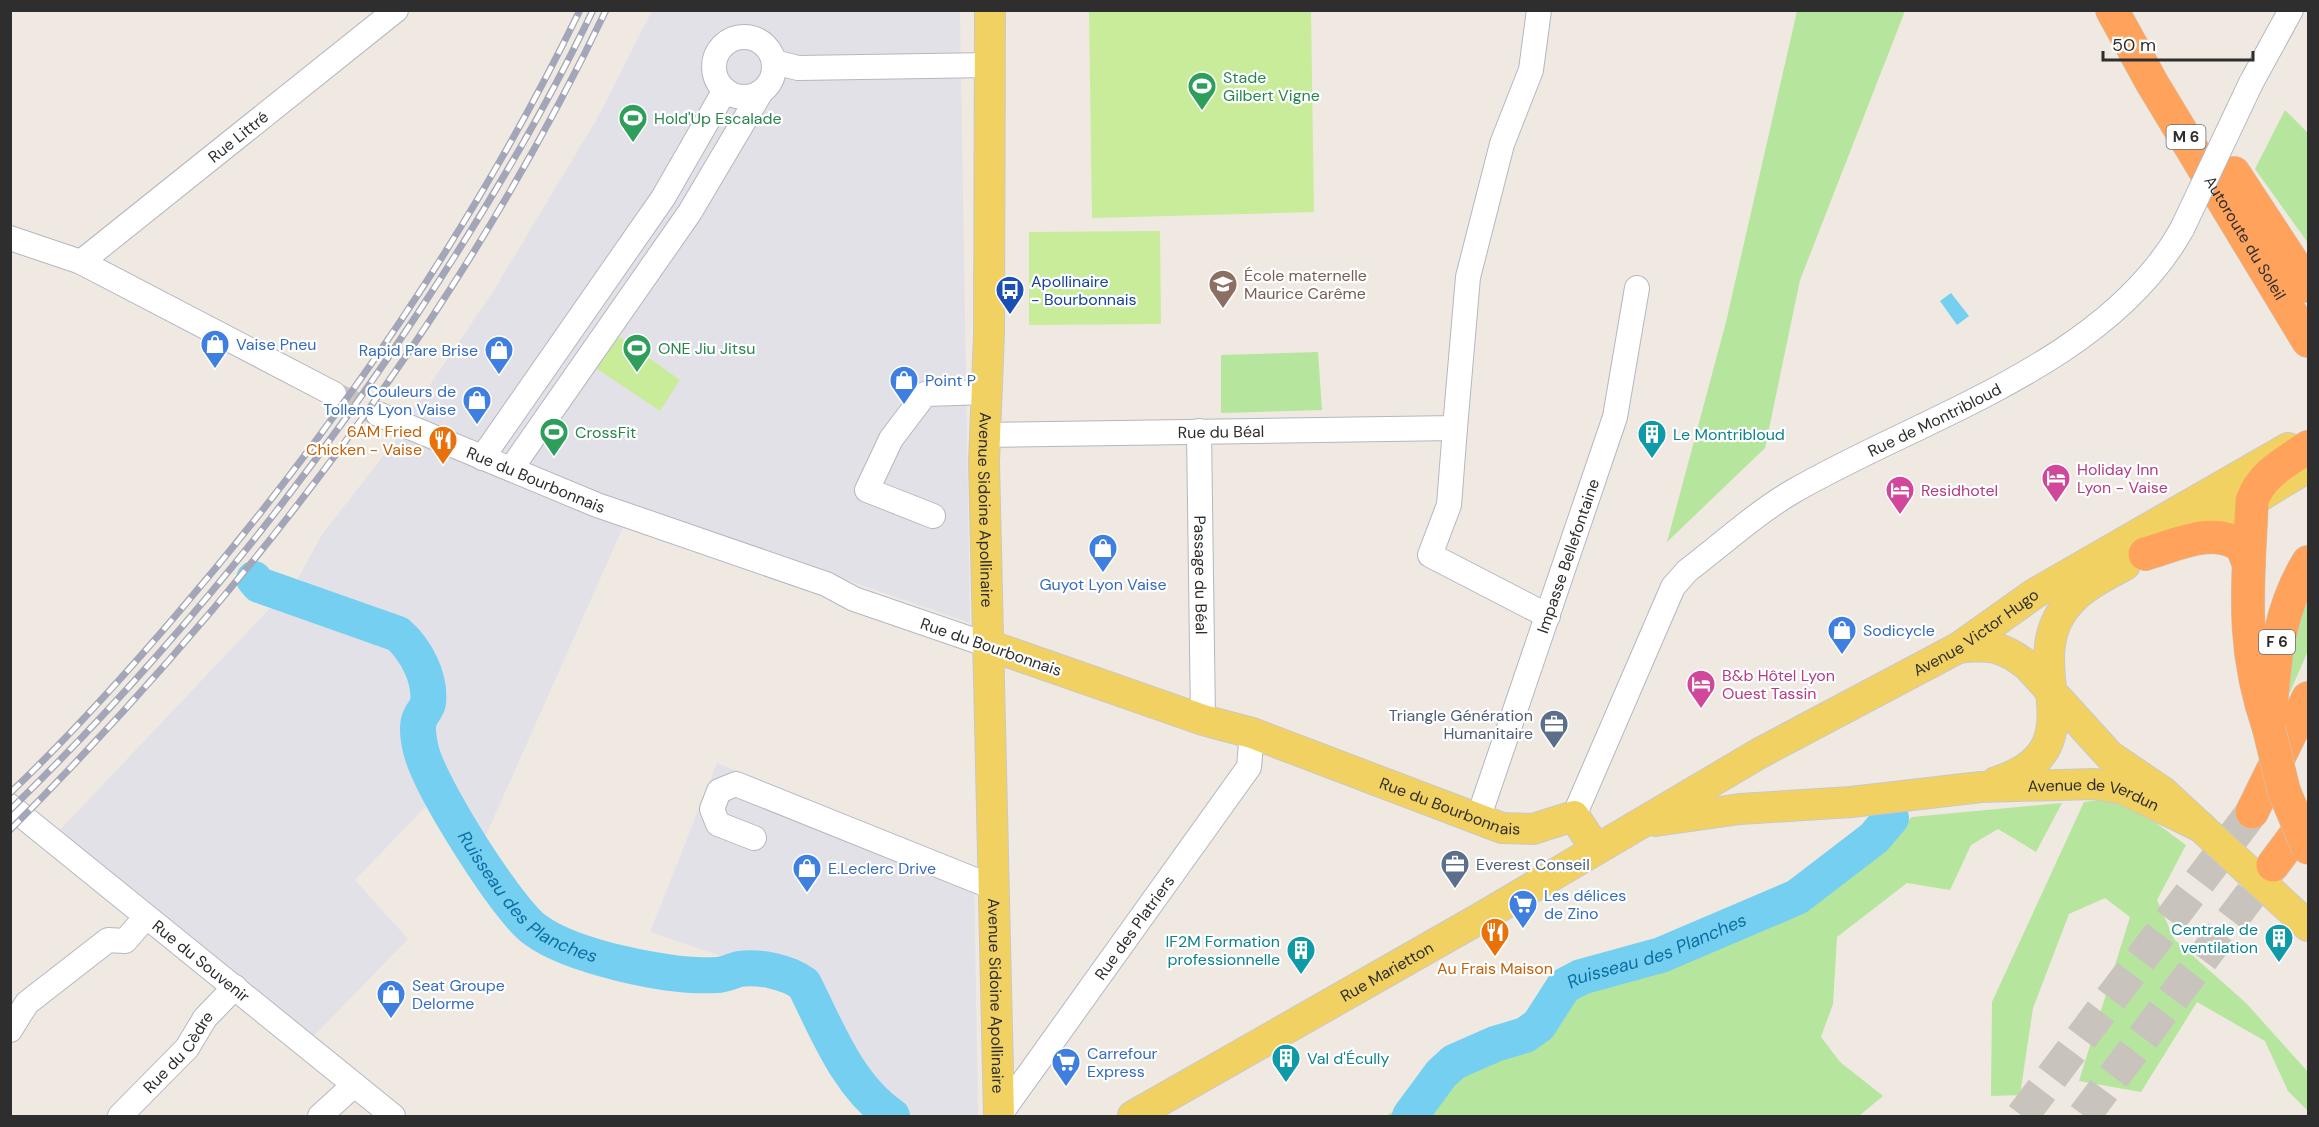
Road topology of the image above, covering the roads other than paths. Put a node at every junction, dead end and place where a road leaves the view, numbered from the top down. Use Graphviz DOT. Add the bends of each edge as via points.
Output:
graph roads {
  1 [pos="396,10"];
  2 [pos="990,10"];
  3 [pos="1539,10"];
  4 [pos="2112,10"];
  5 [pos="2138,10"];
  6 [pos="2291,10"];
  7 [pos="774,62"];
  8 [pos="991,65"];
  9 [pos="725,90"];
  10 [pos="761,92"];
  11 [pos="697,140"];
  12 [pos="724,153"];
  13 [pos="663,198"];
  14 [pos="690,212"];
  15 [pos="10,238"];
  16 [pos="81,262"];
  17 [pos="619,262"];
  18 [pos="644,281"];
  19 [pos="2308,286"];
  20 [pos="1637,288"];
  21 [pos="2308,340"];
  22 [pos="546,364"];
  23 [pos="572,382"];
  24 [pos="987,392"];
  25 [pos="334,394"];
  26 [pos="378,414"];
  27 [pos="1455,428"];
  28 [pos="1199,431"];
  29 [pos="985,435"];
  30 [pos="2308,436"];
  31 [pos="482,458"];
  32 [pos="2306,468"];
  33 [pos="511,469"];
  34 [pos="2252,501"];
  35 [pos="933,516"];
  36 [pos="2145,554"];
  37 [pos="2308,562"];
  38 [pos="2249,565"];
  39 [pos="1548,616"];
  40 [pos="988,645"];
  41 [pos="1958,648"];
  42 [pos="2053,695"];
  43 [pos="2308,698"];
  44 [pos="1203,720"];
  45 [pos="1821,720"];
  46 [pos="2269,729"];
  47 [pos="1252,733"];
  48 [pos="2308,736"];
  49 [pos="1981,787"];
  50 [pos="10,806"];
  51 [pos="1776,806"];
  52 [pos="1574,816"];
  53 [pos="2308,818"];
  54 [pos="1478,819"];
  55 [pos="1639,824"];
  56 [pos="2202,827"];
  57 [pos="754,838"];
  58 [pos="2308,848"];
  59 [pos="1596,849"];
  60 [pos="2273,865"];
  61 [pos="995,888"];
  62 [pos="146,917"];
  63 [pos="2308,926"];
  64 [pos="235,987"];
  65 [pos="10,1030"];
  66 [pos="354,1085"];
  67 [pos="120,1116"];
  68 [pos="320,1116"];
  69 [pos="393,1116"];
  70 [pos="999,1116"];
  71 [pos="1133,1116"];
  1 -- 16 [label="street, Rue Littré"];
  2 -- 8 [label="main road, Avenue Sidoine Apollinaire"];
  3 -- 27 [label="street" via="1531,70 1502,144 1468,278"];
  4 -- 21 [label="highway, Autoroute du Soleil / M 6"];
  5 -- 19 [label="highway, Autoroute du Soleil / M 6" via="2249,197"];
  6 -- 52 [label="street, Rue de Montribloud, bridge" via="2251,83 2182,229 2167,255 2122,304 1996,391 1791,493 1687,571 1673,586"];
  7 -- 8 [label="street" via="798,68"];
  7 -- 9 [label="street" via="758,40 729,40 714,64"];
  7 -- 10 [label="street" via="772,80"];
  8 -- 24 [label="main road, Avenue Sidoine Apollinaire"];
  9 -- 10 [label="street" via="742,97"];
  9 -- 11 [label="street"];
  10 -- 12 [label="street"];
  11 -- 12 [label="street"];
  11 -- 13 [label="street"];
  12 -- 14 [label="street"];
  13 -- 14 [label="street"];
  13 -- 17 [label="street"];
  14 -- 18 [label="street"];
  15 -- 16 [label="street"];
  16 -- 25 [label="street"];
  17 -- 18 [label="street"];
  17 -- 22 [label="street"];
  18 -- 23 [label="street"];
  20 -- 39 [label="street, Impasse Bellefontaine" via="1616,417"];
  22 -- 23 [label="street"];
  22 -- 31 [label="street"];
  23 -- 33 [label="street"];
  24 -- 29 [label="main road, Avenue Sidoine Apollinaire"];
  24 -- 35 [label="street" via="925,394 891,439 867,490"];
  26 -- 31 [label="street, Rue du Bourbonnais"];
  27 -- 28 [label="street, Rue du Béal"];
  27 -- 39 [label="street" via="1449,505 1430,555"];
  28 -- 29 [label="street, Rue du Béal"];
  28 -- 44 [label="street, Passage du Béal"];
  29 -- 40 [label="main road, Avenue Sidoine Apollinaire"];
  30 -- 41 [label="main road, Avenue Victor Hugo" via="2034,594"];
  31 -- 33 [label="street, Rue du Bourbonnais"];
  32 -- 34 [label="highway" via="2268,475"];
  33 -- 40 [label="street, Rue du Bourbonnais" via="597,506 826,584 854,599"];
  34 -- 36 [label="main road"];
  34 -- 38 [label="highway"];
  36 -- 38 [label="highway" via="2221,537 2242,547"];
  36 -- 42 [label="main road, Avenue de Verdun" via="2097,581 2067,604 2052,633"];
  37 -- 46 [label="highway, F 6" via="2288,601 2277,637"];
  38 -- 46 [label="highway" via="2246,593 2251,667"];
  39 -- 54 [label="street, Impasse Bellefontaine"];
  40 -- 44 [label="main road, Rue du Bourbonnais"];
  40 -- 61 [label="main road, Avenue Sidoine Apollinaire"];
  41 -- 42 [label="main road, Avenue de Verdun" via="1985,645 2012,653"];
  41 -- 45 [label="main road, Avenue Victor Hugo"];
  42 -- 49 [label="main road, Avenue de Verdun" via="2049,736 2036,762 2023,773"];
  42 -- 56 [label="main road, Avenue de Verdun" via="2110,756 2163,792"];
  43 -- 48 [label="highway" via="2252,812"];
  44 -- 47 [label="main road, Rue du Bourbonnais"];
  45 -- 51 [label="main road" via="1765,761 1753,777 1756,796"];
  45 -- 55 [label="main road, Avenue Victor Hugo"];
  46 -- 58 [label="highway, bridge" via="2284,791"];
  47 -- 54 [label="main road, Rue du Bourbonnais"];
  47 -- 70 [label="street, Rue des Platriers" via="1250,766"];
  49 -- 51 [label="main road, Avenue de Verdun"];
  49 -- 56 [label="main road, Avenue de Verdun" via="2108,785"];
  50 -- 62 [label="street, Rue du Souvenir"];
  51 -- 55 [label="main road, Avenue de Verdun"];
  52 -- 54 [label="main road, Rue du Bourbonnais" via="1518,831"];
  52 -- 59 [label="main road"];
  53 -- 60 [label="highway"];
  55 -- 59 [label="main road, Rue Marietton"];
  56 -- 63 [label="main road, Avenue de Verdun"];
  57 -- 61 [label="street" via="718,824 712,809 719,791 736,784"];
  59 -- 71 [label="main road, Rue Marietton"];
  61 -- 70 [label="main road, Avenue Sidoine Apollinaire"];
  62 -- 64 [label="street, Rue du Souvenir"];
  62 -- 65 [label="street" via="125,941 108,940 27,1003"];
  64 -- 66 [label="street, Rue du Souvenir"];
  64 -- 67 [label="street, Rue du Cèdre" via="205,1018 187,1048"];
  66 -- 68 [label="street"];
  66 -- 69 [label="street, Rue du Souvenir"];
}
